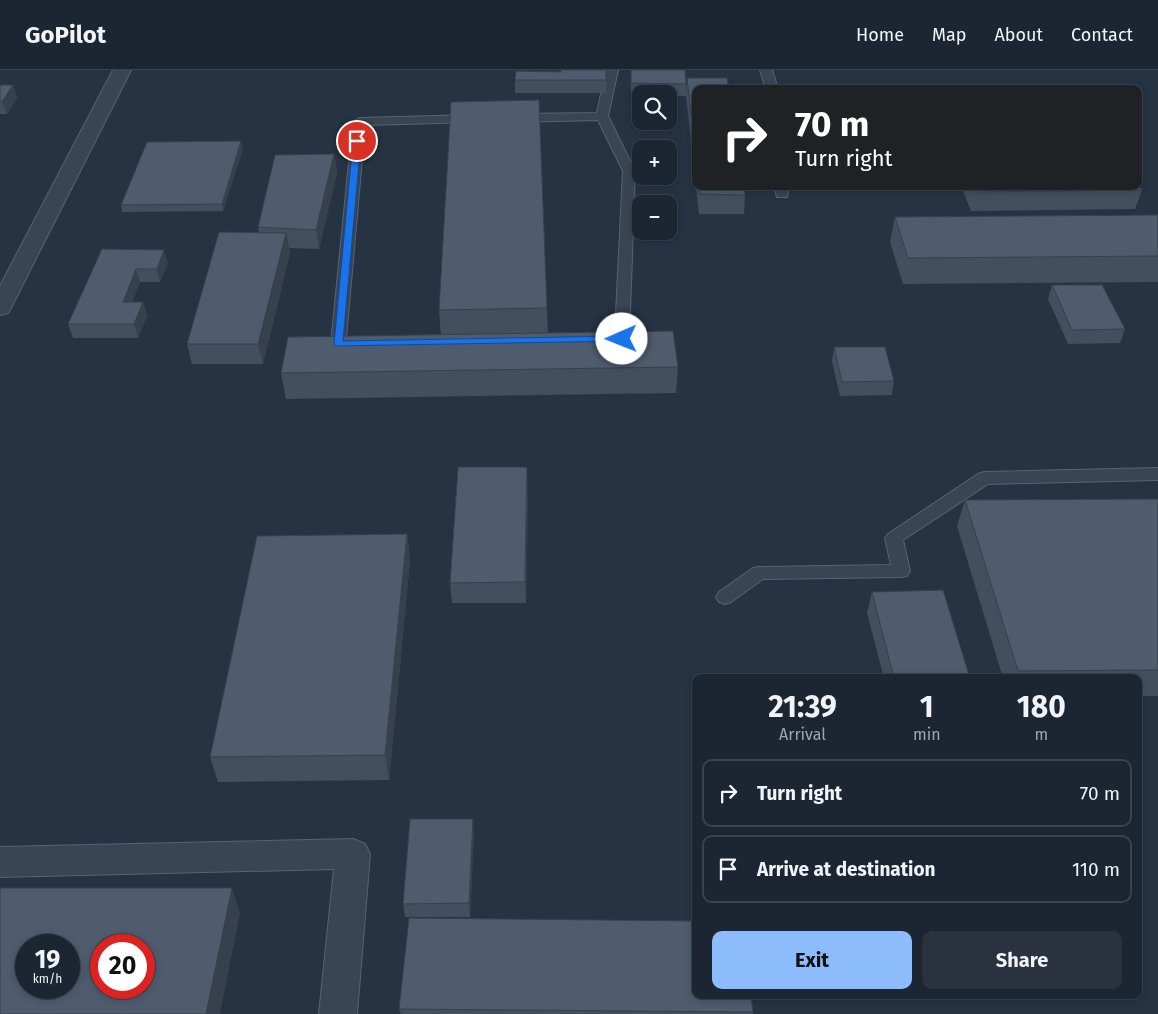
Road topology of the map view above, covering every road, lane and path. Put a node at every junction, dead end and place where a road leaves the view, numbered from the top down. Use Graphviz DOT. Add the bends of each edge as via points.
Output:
graph roads {
  1 [pos="122,70"];
  2 [pos="612,70"];
  3 [pos="766,70"];
  4 [pos="771,85"];
  5 [pos="602,116"];
  6 [pos="485,119"];
  7 [pos="505,119"];
  8 [pos="0,308"];
  9 [pos="593,339"];
  10 [pos="368,344"];
  11 [pos="1158,474"];
  12 [pos="725,597"];
  13 [pos="0,862"];
  14 [pos="338,1014"];
  1 -- 8 [label="street"];
  2 -- 5 [label="lane"];
  3 -- 4 [label="lane"];
  5 -- 7 [label="lane"];
  5 -- 9 [label="lane" via="629,171 622,339"];
  6 -- 10 [label="lane" via="359,122 338,344"];
  11 -- 12 [label="lane" via="984,478 894,538 901,570 759,574"];
  13 -- 14 [label="street" via="353,854"];
}
